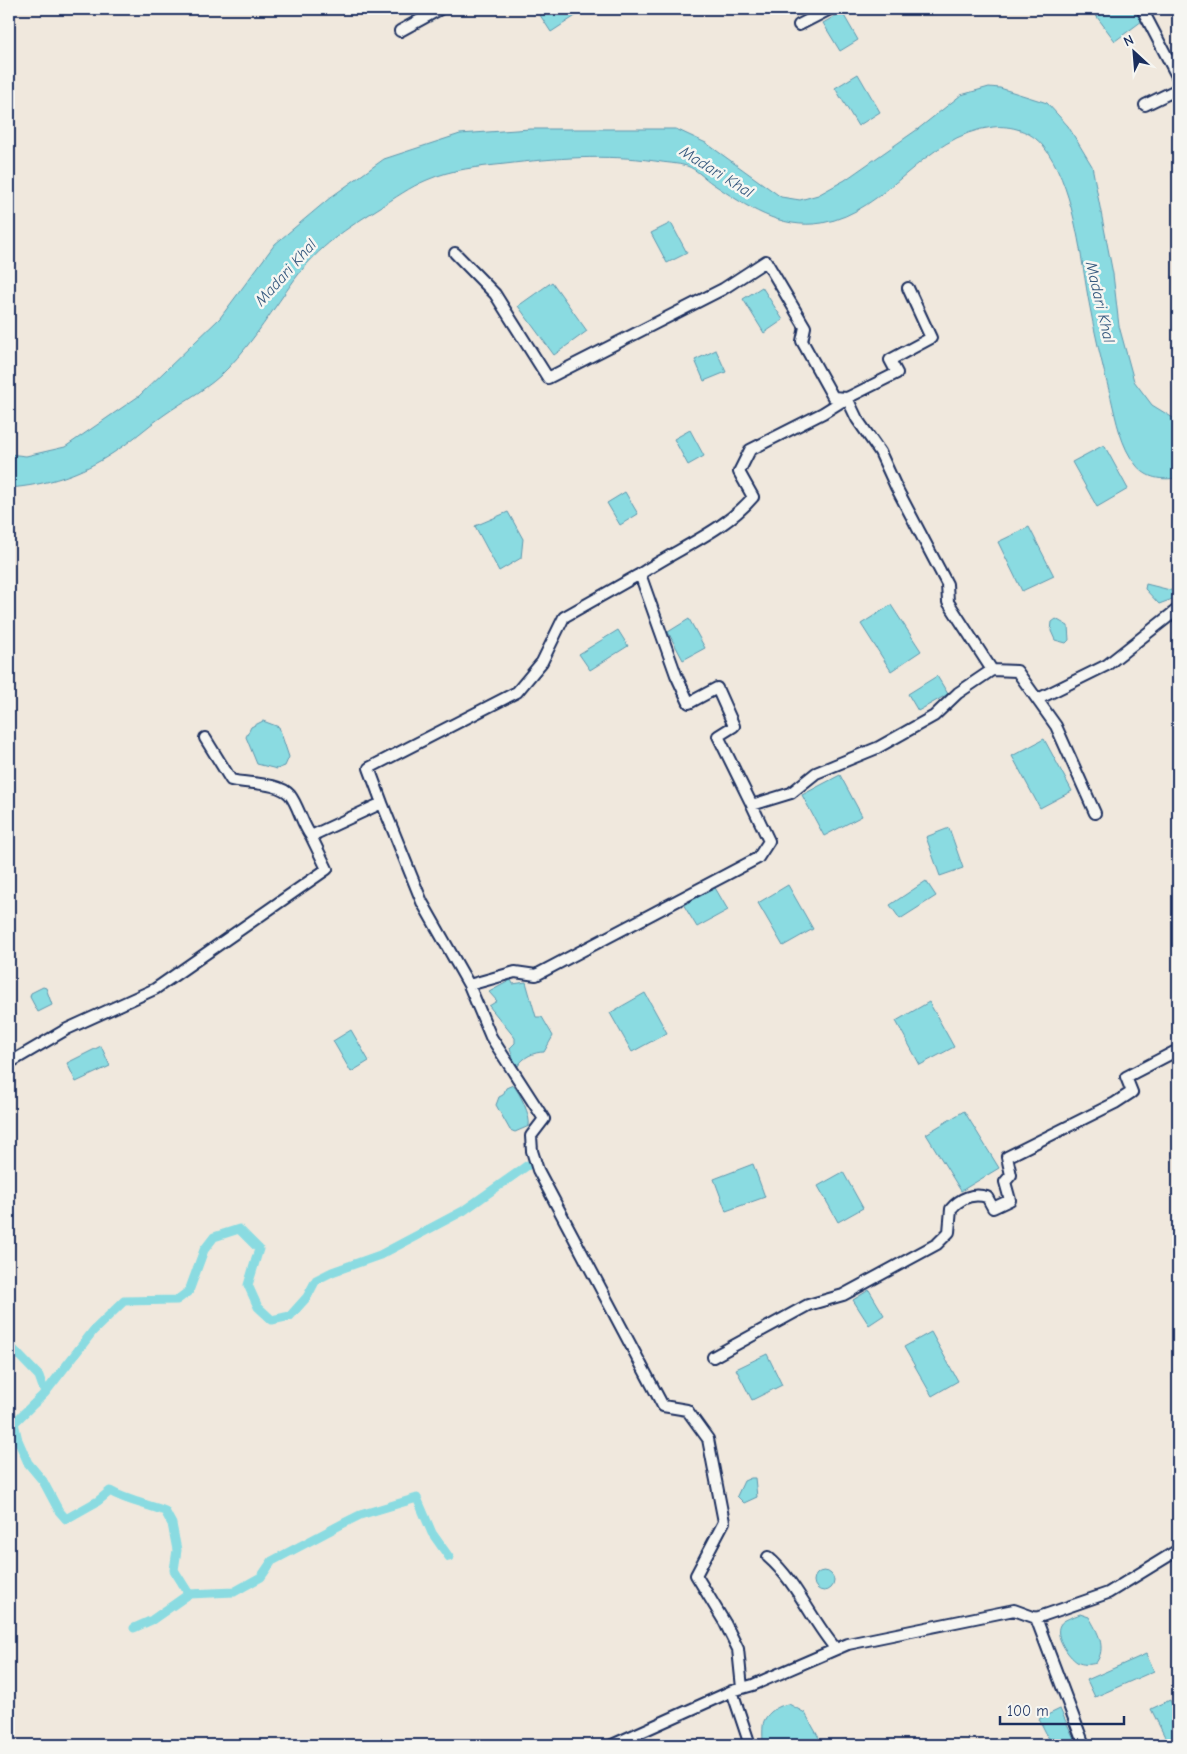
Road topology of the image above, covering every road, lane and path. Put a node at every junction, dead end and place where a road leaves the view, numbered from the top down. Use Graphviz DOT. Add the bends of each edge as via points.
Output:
graph roads {
  1 [pos="440,9"];
  2 [pos="830,9"];
  3 [pos="1142,9"];
  4 [pos="798,25"];
  5 [pos="400,31"];
  6 [pos="1178,78"];
  7 [pos="1178,89"];
  8 [pos="1145,105"];
  9 [pos="455,253"];
  10 [pos="908,288"];
  11 [pos="847,398"];
  12 [pos="640,574"];
  13 [pos="1178,609"];
  14 [pos="992,670"];
  15 [pos="1038,699"];
  16 [pos="205,738"];
  17 [pos="382,803"];
  18 [pos="752,805"];
  19 [pos="1095,813"];
  20 [pos="311,836"];
  21 [pos="469,985"];
  22 [pos="1178,1050"];
  23 [pos="9,1063"];
  24 [pos="713,1357"];
  25 [pos="1178,1550"];
  26 [pos="768,1557"];
  27 [pos="1036,1618"];
  28 [pos="836,1649"];
  29 [pos="737,1690"];
  30 [pos="612,1745"];
  31 [pos="750,1745"];
  32 [pos="1084,1745"];
  1 -- 5 [label="street"];
  2 -- 4 [label="street"];
  3 -- 6 [label="street"];
  7 -- 8 [label="street"];
  9 -- 11 [label="street" via="495,294 548,378 722,289 766,261 805,327 802,341 833,397"];
  10 -- 11 [label="street" via="931,338 890,360 897,373"];
  11 -- 12 [label="street" via="750,450 739,472 753,497 708,535"];
  11 -- 14 [label="street" via="880,452 948,584 948,602"];
  12 -- 17 [label="street" via="564,617 542,662 517,692 369,768"];
  12 -- 18 [label="street" via="689,703 717,688 734,726 718,736"];
  13 -- 15 [label="street" via="1107,664"];
  14 -- 15 [label="street" via="1017,671"];
  14 -- 18 [label="street" via="958,693 934,716 877,748 816,774 791,793"];
  15 -- 19 [label="street" via="1056,726"];
  16 -- 20 [label="street" via="231,780 278,786 290,795"];
  17 -- 20 [label="street"];
  17 -- 21 [label="street" via="422,902"];
  18 -- 21 [label="street" via="769,841 758,858 536,974 515,972"];
  20 -- 23 [label="street" via="326,869 155,989 67,1029"];
  21 -- 29 [label="street" via="491,1037 544,1119 530,1136 538,1170 612,1312 663,1406 686,1410 708,1439 724,1522 696,1575 738,1650"];
  22 -- 24 [label="street" via="1126,1077 1132,1092 1116,1103 1007,1157 1011,1175 1005,1182 1010,1200 992,1208 987,1197 977,1194 965,1198 951,1209 949,1232 937,1244 843,1295 808,1304"];
  25 -- 27 [label="street" via="1108,1593"];
  26 -- 28 [label="street" via="782,1569"];
  27 -- 28 [label="street" via="1014,1610"];
  27 -- 32 [label="street"];
  28 -- 29 [label="street"];
  29 -- 30 [label="street"];
  29 -- 31 [label="street"];
}
